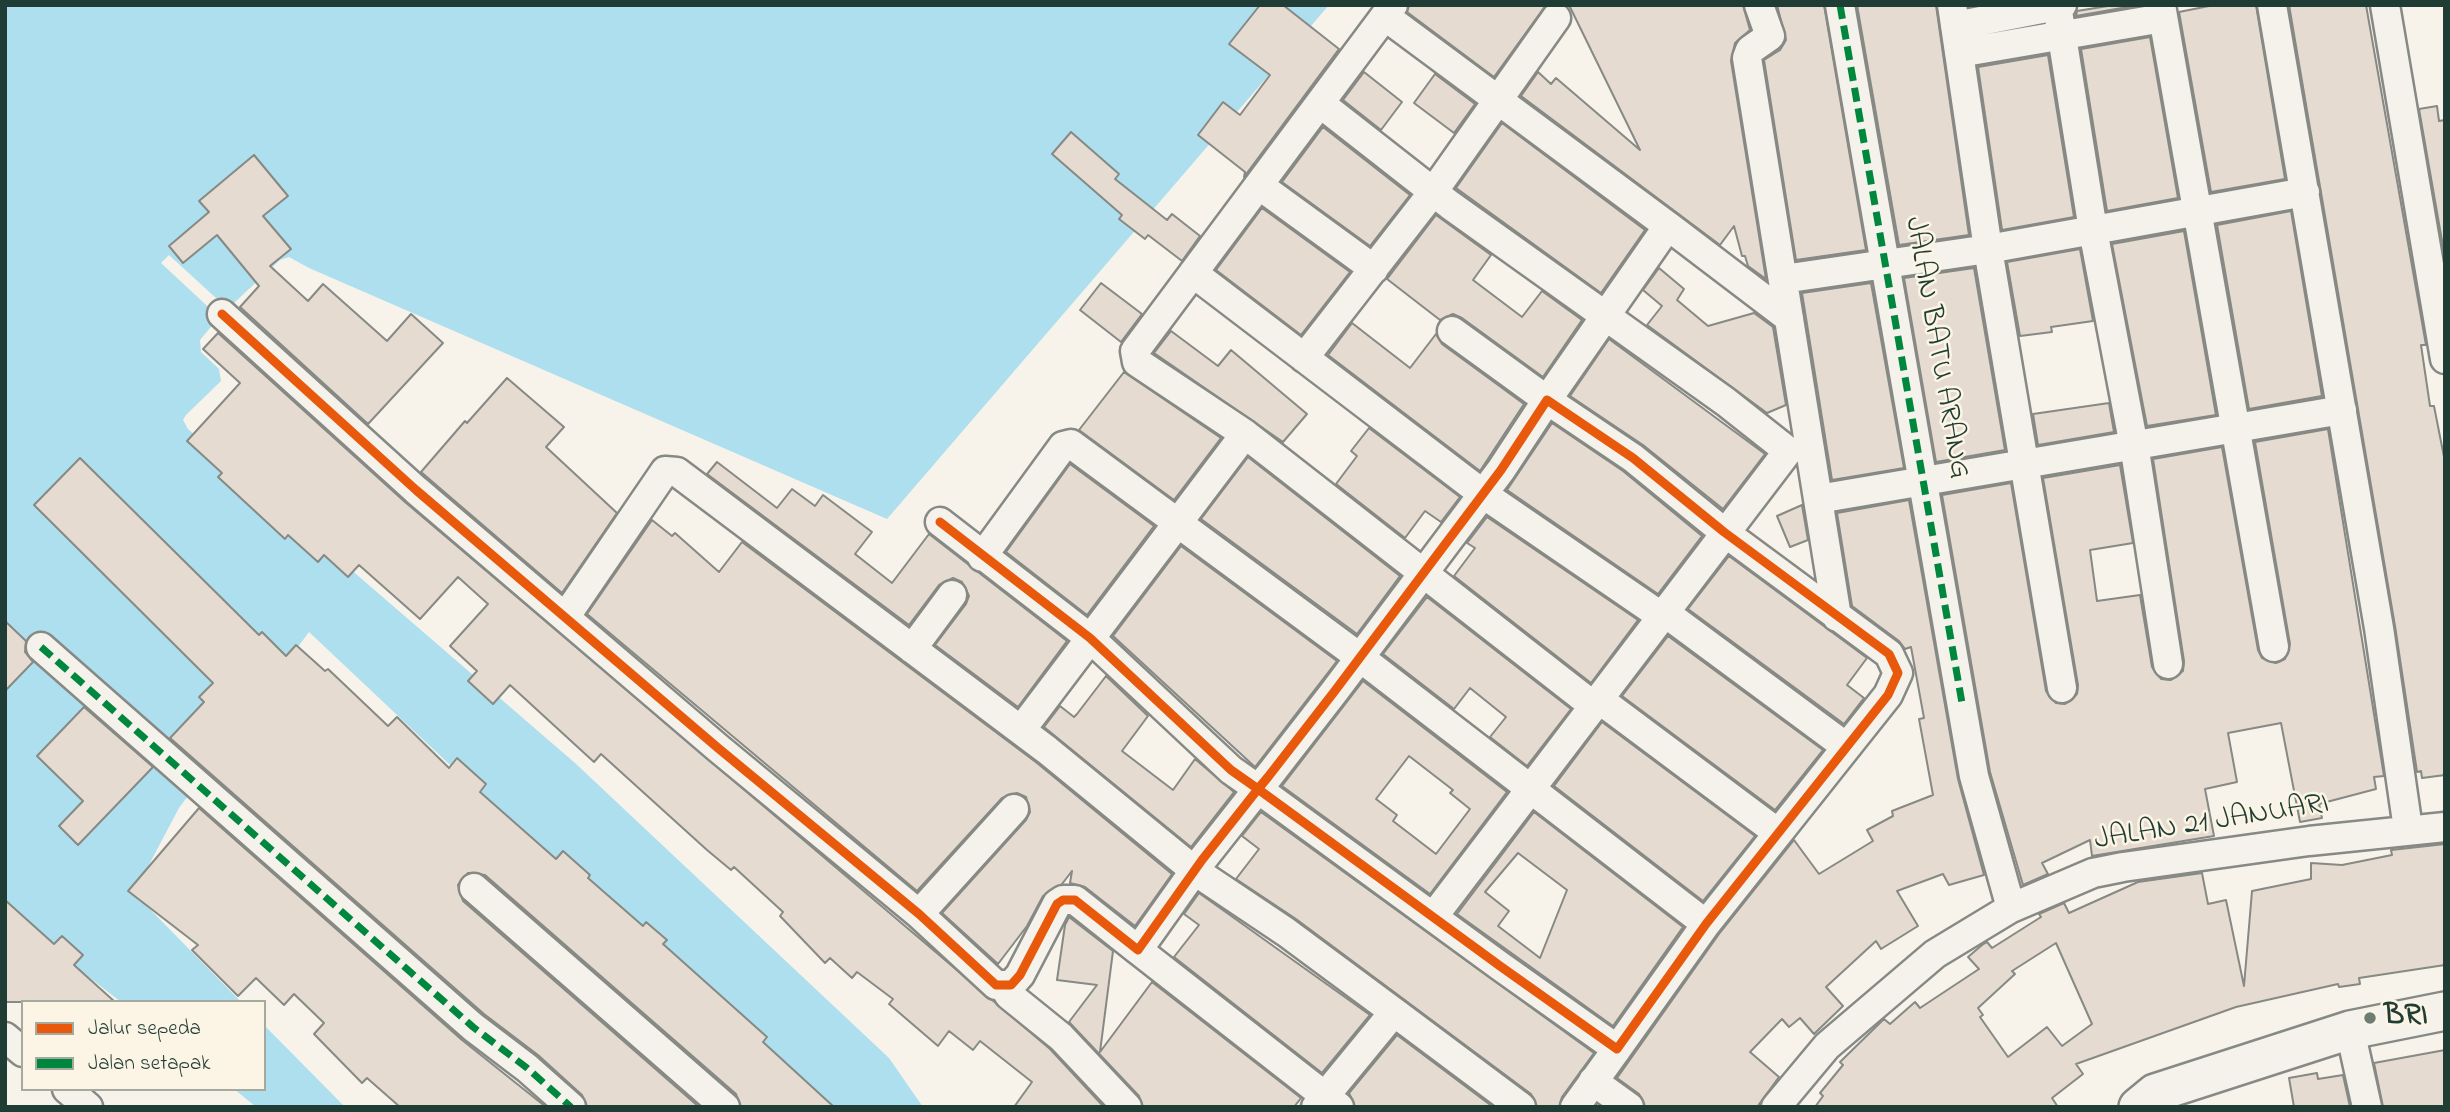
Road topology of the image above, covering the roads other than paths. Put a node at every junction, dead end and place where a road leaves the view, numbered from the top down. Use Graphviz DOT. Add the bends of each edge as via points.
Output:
graph roads {
  1 [pos="1759,5"];
  2 [pos="1840,5"];
  3 [pos="2272,5"];
  4 [pos="2385,5"];
  5 [pos="2059,6"];
  6 [pos="1390,11"];
  7 [pos="2162,12"];
  8 [pos="1556,18"];
  9 [pos="1955,28"];
  10 [pos="2063,34"];
  11 [pos="1497,98"];
  12 [pos="1321,104"];
  13 [pos="1260,186"];
  14 [pos="1433,191"];
  15 [pos="2305,192"];
  16 [pos="2197,212"];
  17 [pos="1668,226"];
  18 [pos="2093,230"];
  19 [pos="1988,248"];
  20 [pos="1886,264"];
  21 [pos="1374,269"];
  22 [pos="1193,273"];
  23 [pos="1783,279"];
  24 [pos="222,314"];
  25 [pos="1606,316"];
  26 [pos="1789,318"];
  27 [pos="1452,331"];
  28 [pos="1304,358"];
  29 [pos="2445,359"];
  30 [pos="1548,400"];
  31 [pos="2342,410"];
  32 [pos="2235,428"];
  33 [pos="1245,434"];
  34 [pos="2134,445"];
  35 [pos="2023,464"];
  36 [pos="1924,481"];
  37 [pos="1483,494"];
  38 [pos="1818,499"];
  39 [pos="940,522"];
  40 [pos="1176,522"];
  41 [pos="1724,532"];
  42 [pos="982,557"];
  43 [pos="1423,572"];
  44 [pos="952,595"];
  45 [pos="1662,614"];
  46 [pos="566,616"];
  47 [pos="1837,617"];
  48 [pos="1090,638"];
  49 [pos="41,647"];
  50 [pos="2274,647"];
  51 [pos="912,649"];
  52 [pos="1358,656"];
  53 [pos="2168,664"];
  54 [pos="2062,688"];
  55 [pos="1597,703"];
  56 [pos="1021,730"];
  57 [pos="1845,746"];
  58 [pos="1532,788"];
  59 [pos="1258,789"];
  60 [pos="1014,809"];
  61 [pos="2445,827"];
  62 [pos="2408,829"];
  63 [pos="1779,833"];
  64 [pos="1195,871"];
  65 [pos="474,888"];
  66 [pos="2011,908"];
  67 [pos="919,914"];
  68 [pos="1433,917"];
  69 [pos="1706,924"];
  70 [pos="1138,950"];
  71 [pos="1004,987"];
  72 [pos="2445,1011"];
  73 [pos="1394,1012"];
  74 [pos="2350,1030"];
  75 [pos="5,1037"];
  76 [pos="1617,1049"];
  77 [pos="21,1050"];
  78 [pos="1593,1082"];
  79 [pos="69,1091"];
  80 [pos="1327,1103"];
  81 [pos="88,1107"];
  82 [pos="571,1107"];
  83 [pos="725,1107"];
  84 [pos="1127,1107"];
  85 [pos="1521,1107"];
  86 [pos="1575,1107"];
  87 [pos="1629,1107"];
  88 [pos="1776,1107"];
  89 [pos="2138,1107"];
  90 [pos="2367,1107"];
  1 -- 23 [label="street" via="1770,36 1750,50 1747,58"];
  2 -- 20 [label="street, JALAN BATU ARANG"];
  3 -- 15 [label="street"];
  4 -- 29 [label="street"];
  5 -- 9 [label="street"];
  5 -- 10 [label="street"];
  6 -- 11 [label="street"];
  6 -- 12 [label="street"];
  7 -- 10 [label="street"];
  7 -- 16 [label="street"];
  8 -- 11 [label="street"];
  9 -- 10 [label="street"];
  9 -- 19 [label="street"];
  10 -- 18 [label="street"];
  11 -- 14 [label="street"];
  11 -- 17 [label="street"];
  12 -- 13 [label="street"];
  12 -- 14 [label="street"];
  13 -- 21 [label="street"];
  13 -- 22 [label="street"];
  14 -- 21 [label="street"];
  14 -- 25 [label="street"];
  15 -- 16 [label="street"];
  15 -- 31 [label="street"];
  16 -- 18 [label="street"];
  16 -- 32 [label="street"];
  17 -- 25 [label="street"];
  17 -- 26 [label="street"];
  18 -- 19 [label="street"];
  18 -- 34 [label="street"];
  19 -- 20 [label="street"];
  19 -- 35 [label="street"];
  20 -- 23 [label="street"];
  20 -- 36 [label="street, JALAN BATU ARANG"];
  21 -- 28 [label="street"];
  22 -- 28 [label="street"];
  22 -- 33 [label="street" via="1136,348 1135,359"];
  23 -- 26 [label="street"];
  24 -- 46 [label="street" via="416,490"];
  25 -- 30 [label="street"];
  25 -- 41 [label="street" via="1787,448 1787,455"];
  26 -- 38 [label="street"];
  27 -- 30 [label="street"];
  28 -- 37 [label="street"];
  30 -- 37 [label="street"];
  30 -- 41 [label="street" via="1633,458"];
  31 -- 32 [label="street"];
  31 -- 62 [label="street"];
  32 -- 34 [label="street"];
  32 -- 50 [label="street"];
  33 -- 40 [label="street"];
  33 -- 43 [label="street"];
  34 -- 35 [label="street"];
  34 -- 53 [label="street"];
  35 -- 36 [label="street"];
  35 -- 54 [label="street"];
  36 -- 38 [label="street"];
  36 -- 66 [label="street, JALAN BATU ARANG" via="1974,776"];
  37 -- 43 [label="street"];
  37 -- 45 [label="street"];
  38 -- 47 [label="street"];
  39 -- 42 [label="street"];
  40 -- 42 [label="street" via="1067,444"];
  40 -- 48 [label="street"];
  40 -- 52 [label="street"];
  41 -- 45 [label="street"];
  41 -- 47 [label="street"];
  42 -- 48 [label="street"];
  43 -- 52 [label="street"];
  43 -- 55 [label="street"];
  44 -- 51 [label="street"];
  45 -- 55 [label="street"];
  45 -- 57 [label="street"];
  46 -- 51 [label="street" via="665,471 674,470"];
  46 -- 67 [label="street"];
  47 -- 57 [label="street" via="1889,654 1898,673 1888,695"];
  48 -- 56 [label="street"];
  48 -- 59 [label="street" via="1231,770"];
  49 -- 82 [label="street"];
  51 -- 56 [label="street"];
  52 -- 58 [label="street"];
  52 -- 59 [label="street"];
  55 -- 58 [label="street"];
  55 -- 63 [label="street"];
  56 -- 64 [label="street"];
  57 -- 63 [label="street"];
  58 -- 68 [label="street"];
  58 -- 69 [label="street"];
  59 -- 64 [label="street"];
  59 -- 68 [label="street"];
  60 -- 67 [label="street"];
  61 -- 62 [label="street, JALAN 21 JANUARI"];
  62 -- 66 [label="street, JALAN 21 JANUARI" via="2123,867 2093,873"];
  63 -- 69 [label="street"];
  64 -- 70 [label="street"];
  64 -- 73 [label="street"];
  65 -- 83 [label="street"];
  66 -- 88 [label="street, JALAN 21 JANUARI" via="1935,954 1827,1046"];
  67 -- 71 [label="street" via="996,985"];
  68 -- 76 [label="street"];
  69 -- 76 [label="street"];
  70 -- 71 [label="street" via="1075,900 1063,900 1020,975"];
  70 -- 80 [label="street"];
  71 -- 84 [label="street" via="1061,1037"];
  72 -- 74 [label="main road"];
  73 -- 80 [label="street"];
  73 -- 85 [label="street"];
  74 -- 89 [label="main road" via="2155,1093"];
  74 -- 90 [label="street"];
  75 -- 77 [label="street"];
  76 -- 78 [label="street"];
  78 -- 86 [label="street"];
  78 -- 87 [label="street"];
  79 -- 81 [label="street"];
}
